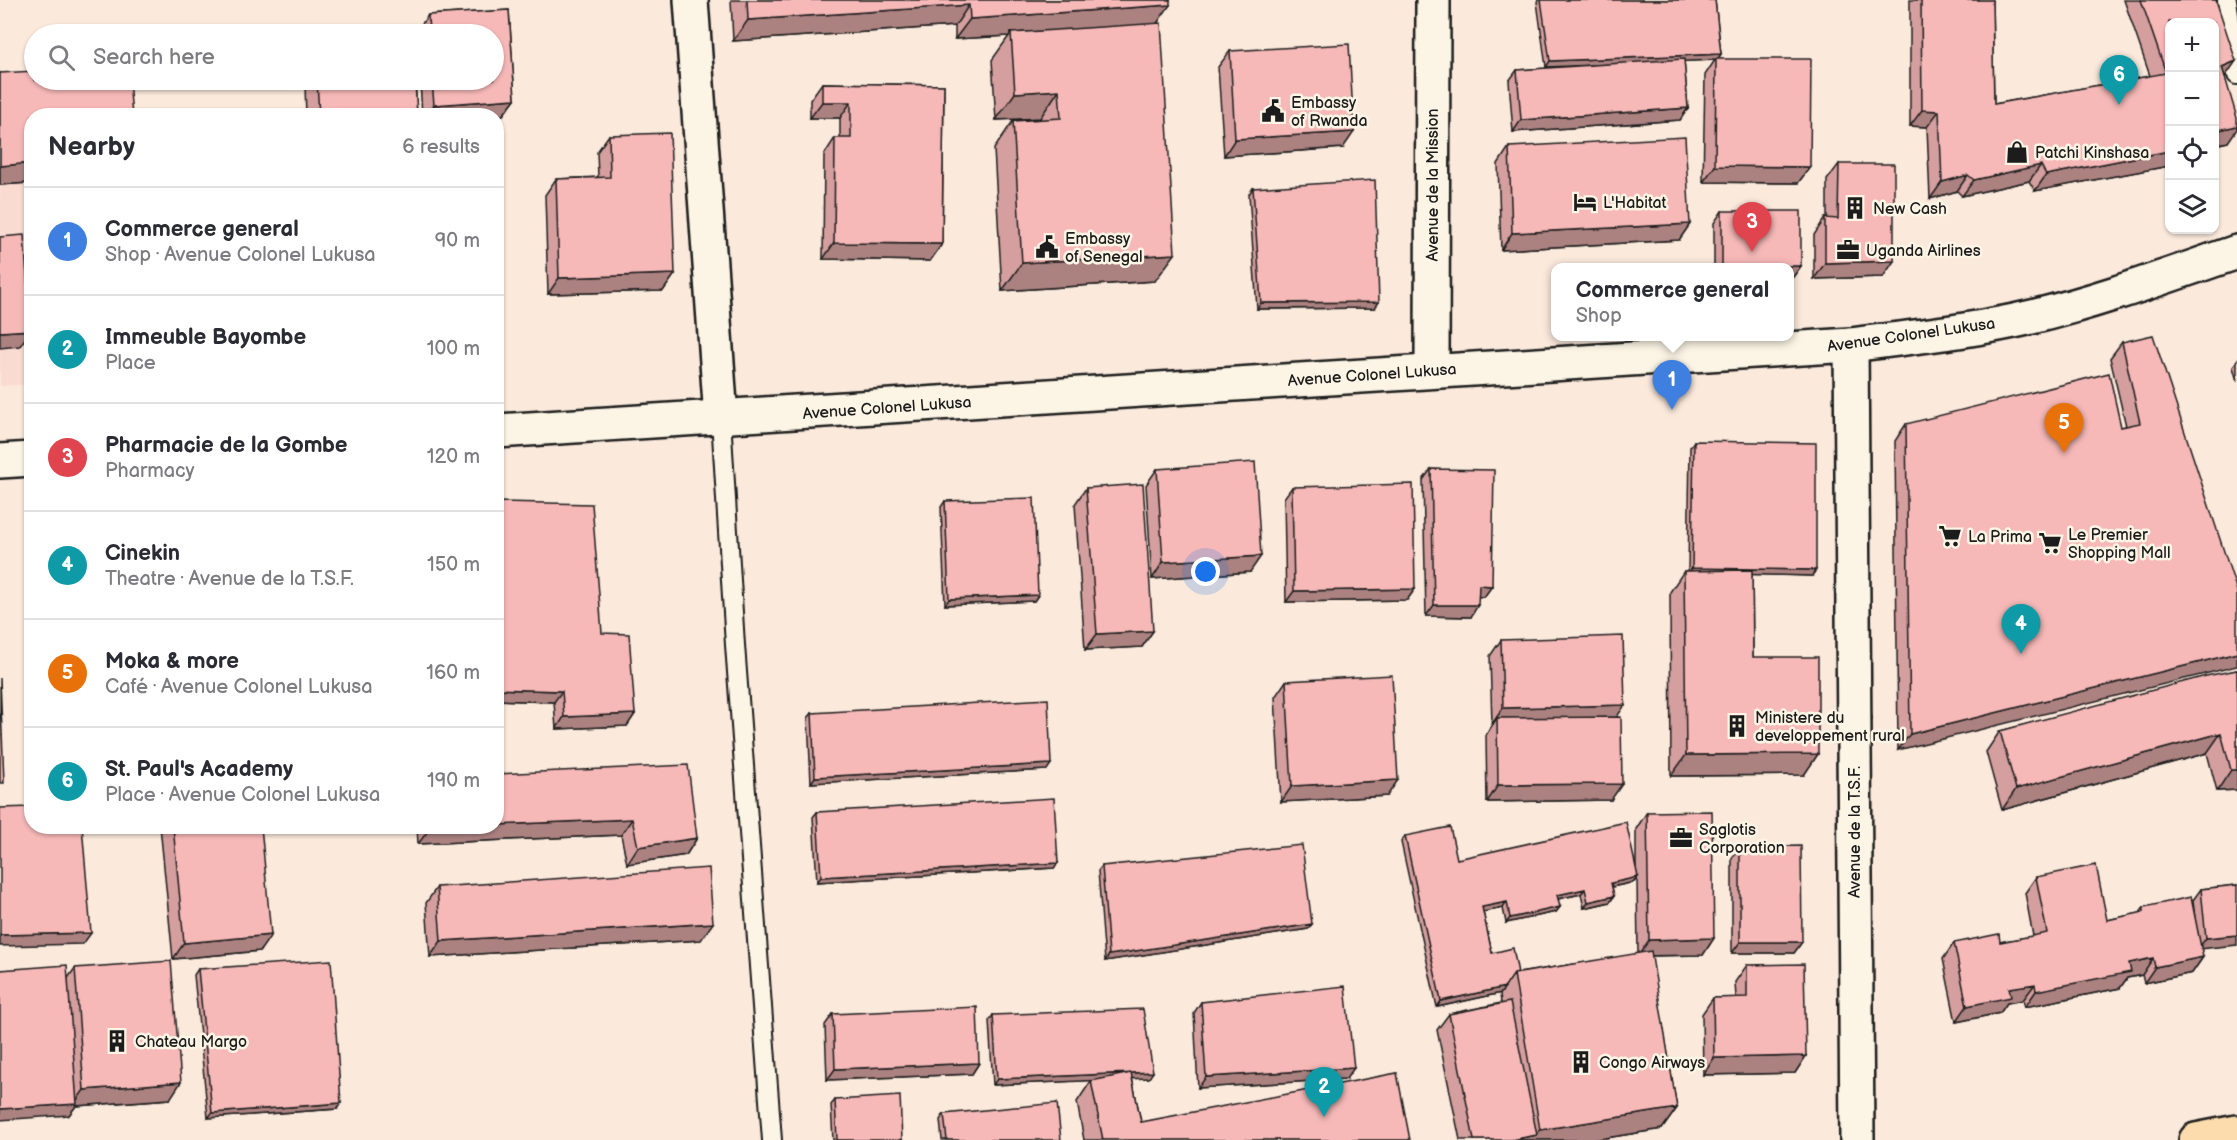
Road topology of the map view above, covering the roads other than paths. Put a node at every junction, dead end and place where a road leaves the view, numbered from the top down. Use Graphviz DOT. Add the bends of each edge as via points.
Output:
graph roads {
  1 [pos="691,0"];
  2 [pos="1433,0"];
  3 [pos="2227,0"];
  4 [pos="2237,75"];
  5 [pos="2237,252"];
  6 [pos="1851,345"];
  7 [pos="1432,370"];
  8 [pos="721,418"];
  9 [pos="504,431"];
  10 [pos="24,459"];
  11 [pos="0,460"];
  12 [pos="2237,1132"];
  13 [pos="772,1140"];
  14 [pos="1857,1140"];
  15 [pos="2196,1140"];
  1 -- 8 [label="main road"];
  2 -- 7 [label="main road, Avenue de la Mission"];
  3 -- 4 [label="lane"];
  5 -- 6 [label="main road, Avenue Colonel Lukusa" via="2097,300 2029,317"];
  6 -- 7 [label="main road, Avenue Colonel Lukusa"];
  6 -- 14 [label="main road, Avenue de la T.S.F."];
  7 -- 8 [label="main road, Avenue Colonel Lukusa"];
  8 -- 9 [label="main road, Avenue Colonel Lukusa"];
  8 -- 13 [label="lane"];
  10 -- 11 [label="main road"];
  12 -- 15 [label="main road"];
}
